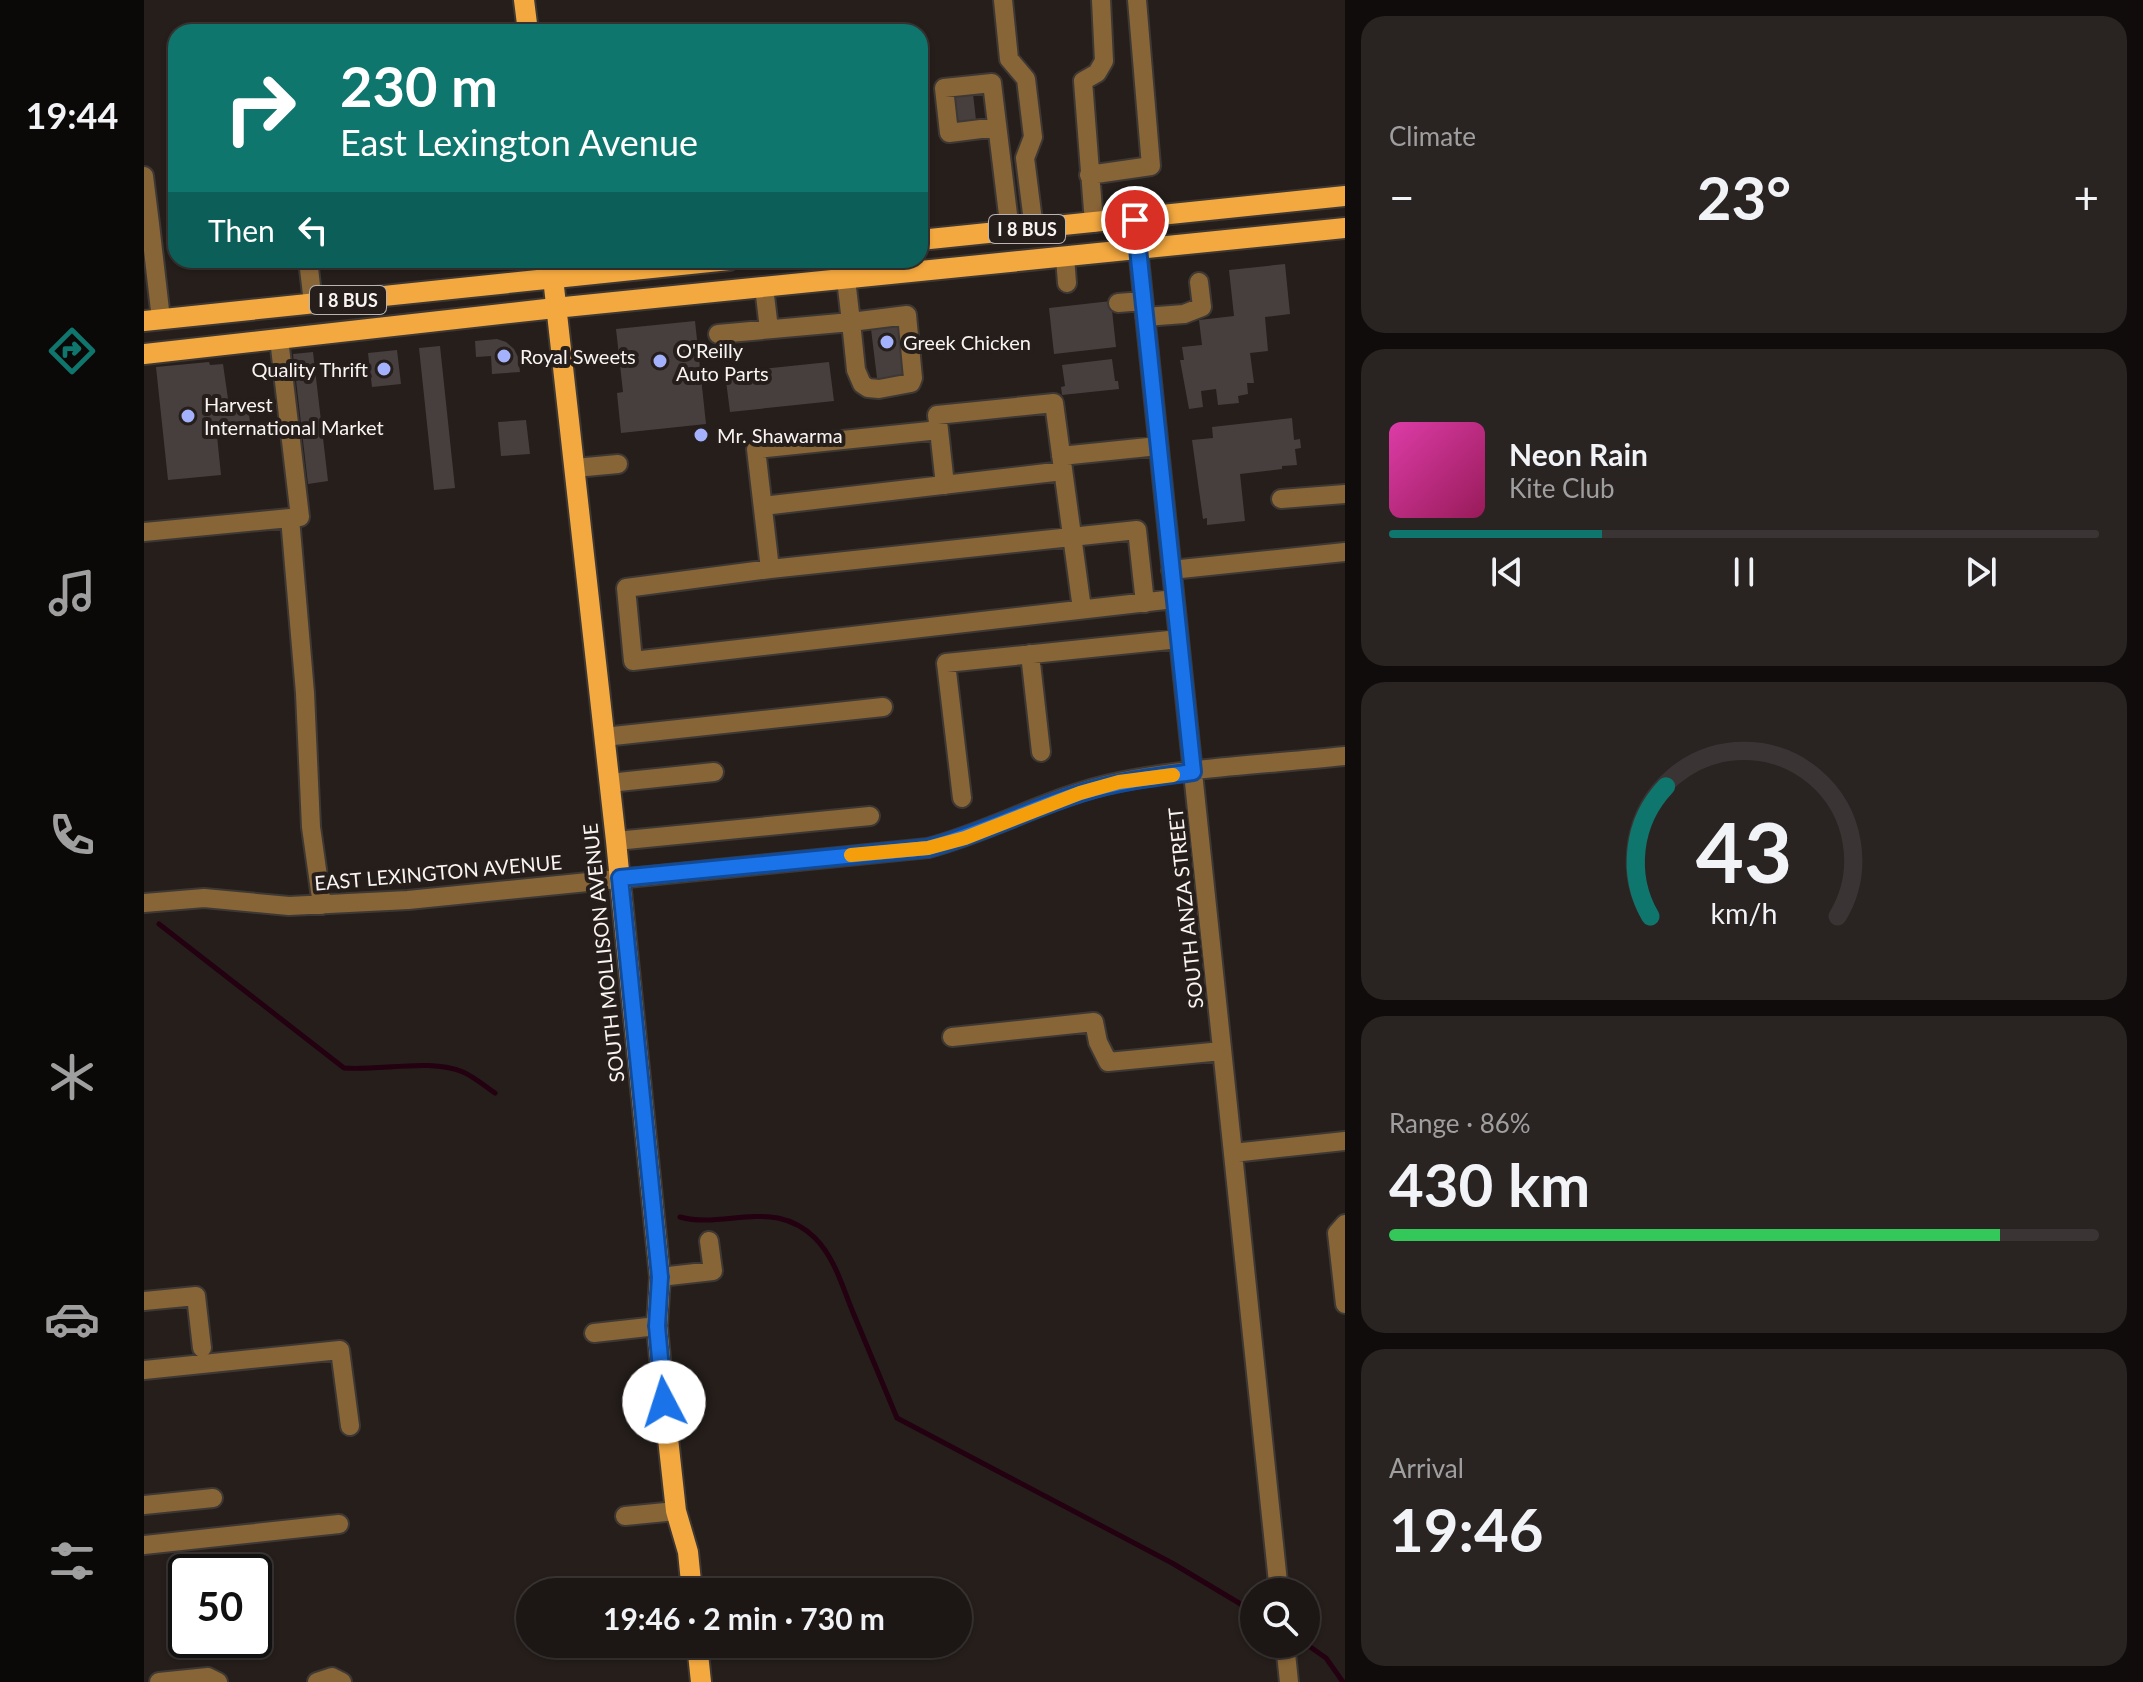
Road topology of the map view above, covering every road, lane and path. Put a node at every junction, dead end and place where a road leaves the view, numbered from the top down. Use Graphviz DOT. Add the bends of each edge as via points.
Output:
graph roads {
  1 [pos="524,0"];
  2 [pos="1003,0"];
  3 [pos="1101,0"];
  4 [pos="1137,0"];
  5 [pos="527,24"];
  6 [pos="997,127"];
  7 [pos="1089,175"];
  8 [pos="144,176"];
  9 [pos="1345,196"];
  10 [pos="1135,220"];
  11 [pos="1094,223"];
  12 [pos="147,224"];
  13 [pos="1345,228"];
  14 [pos="1034,229"];
  15 [pos="1010,231"];
  16 [pos="928,239"];
  17 [pos="1138,250"];
  18 [pos="1065,257"];
  19 [pos="309,268"];
  20 [pos="551,269"];
  21 [pos="150,270"];
  22 [pos="846,279"];
  23 [pos="1199,282"];
  24 [pos="1067,283"];
  25 [pos="764,287"];
  26 [pos="313,303"];
  27 [pos="1118,303"];
  28 [pos="555,308"];
  29 [pos="1144,309"];
  30 [pos="152,320"];
  31 [pos="851,322"];
  32 [pos="769,329"];
  33 [pos="718,334"];
  34 [pos="279,339"];
  35 [pos="154,352"];
  36 [pos="939,430"];
  37 [pos="1158,446"];
  38 [pos="1062,463"];
  39 [pos="618,464"];
  40 [pos="575,468"];
  41 [pos="945,485"];
  42 [pos="1345,494"];
  43 [pos="1281,499"];
  44 [pos="763,506"];
  45 [pos="290,518"];
  46 [pos="144,532"];
  47 [pos="1071,536"];
  48 [pos="1345,552"];
  49 [pos="770,569"];
  50 [pos="1171,570"];
  51 [pos="1174,599"];
  52 [pos="1145,603"];
  53 [pos="1082,609"];
  54 [pos="1179,639"];
  55 [pos="1030,654"];
  56 [pos="883,707"];
  57 [pos="604,737"];
  58 [pos="1041,752"];
  59 [pos="1345,756"];
  60 [pos="714,772"];
  61 [pos="1193,772"];
  62 [pos="609,783"];
  63 [pos="962,798"];
  64 [pos="870,816"];
  65 [pos="616,841"];
  66 [pos="620,878"];
  67 [pos="144,903"];
  68 [pos="322,905"];
  69 [pos="952,1037"];
  70 [pos="1222,1051"];
  71 [pos="1345,1141"];
  72 [pos="1233,1153"];
  73 [pos="1345,1224"];
  74 [pos="709,1241"];
  75 [pos="660,1277"];
  76 [pos="144,1301"];
  77 [pos="1345,1304"];
  78 [pos="657,1326"];
  79 [pos="594,1333"];
  80 [pos="202,1348"];
  81 [pos="144,1370"];
  82 [pos="350,1426"];
  83 [pos="213,1498"];
  84 [pos="144,1505"];
  85 [pos="676,1511"];
  86 [pos="625,1516"];
  87 [pos="339,1524"];
  88 [pos="144,1545"];
  89 [pos="691,1578"];
  90 [pos="1278,1578"];
  91 [pos="698,1658"];
  92 [pos="1286,1658"];
  93 [pos="159,1682"];
  94 [pos="218,1682"];
  95 [pos="317,1682"];
  96 [pos="342,1682"];
  97 [pos="701,1682"];
  98 [pos="1289,1682"];
  1 -- 5 [label="main road"];
  2 -- 14 [label="street" via="1009,59 1026,79 1033,137 1025,158"];
  3 -- 7 [label="street" via="1104,61 1083,81"];
  4 -- 7 [label="street" via="1151,166"];
  6 -- 15 [label="street"];
  7 -- 11 [label="street"];
  8 -- 12 [label="street"];
  9 -- 10 [label="main road, I 8 BUS"];
  10 -- 11 [label="main road, I 8 BUS"];
  10 -- 17 [label="street, SOUTH ANZA STREET"];
  11 -- 14 [label="main road, I 8 BUS"];
  12 -- 21 [label="street"];
  13 -- 17 [label="main road, I 8 BUS"];
  14 -- 15 [label="main road, I 8 BUS"];
  15 -- 16 [label="main road, I 8 BUS"];
  17 -- 18 [label="main road, I 8 BUS"];
  17 -- 29 [label="street, SOUTH ANZA STREET"];
  18 -- 22 [label="main road, I 8 BUS"];
  18 -- 24 [label="street"];
  19 -- 26 [label="street"];
  20 -- 26 [label="main road, I 8 BUS"];
  20 -- 28 [label="main road, SOUTH MOLLISON AVENUE"];
  21 -- 30 [label="street"];
  22 -- 25 [label="main road, I 8 BUS"];
  22 -- 31 [label="street"];
  23 -- 29 [label="street" via="1202,307 1184,314"];
  25 -- 28 [label="main road, I 8 BUS"];
  25 -- 32 [label="street"];
  26 -- 30 [label="main road, I 8 BUS"];
  27 -- 29 [label="street"];
  28 -- 34 [label="main road, I 8 BUS"];
  28 -- 40 [label="main road, SOUTH MOLLISON AVENUE"];
  29 -- 37 [label="street, SOUTH ANZA STREET"];
  30 -- 35 [label="main road"];
  31 -- 31 [label="street" via="907,315 911,383 879,389 862,384"];
  31 -- 32 [label="street"];
  32 -- 33 [label="street"];
  34 -- 35 [label="main road, I 8 BUS"];
  34 -- 45 [label="street" via="300,517"];
  36 -- 38 [label="street" via="937,415 1054,403"];
  36 -- 41 [label="street"];
  36 -- 44 [label="street" via="756,449"];
  37 -- 38 [label="street"];
  37 -- 50 [label="street, SOUTH ANZA STREET"];
  38 -- 41 [label="street"];
  38 -- 47 [label="street"];
  39 -- 40 [label="street"];
  40 -- 57 [label="main road, SOUTH MOLLISON AVENUE"];
  41 -- 44 [label="street"];
  42 -- 43 [label="street"];
  44 -- 49 [label="street"];
  45 -- 46 [label="street"];
  45 -- 68 [label="street" via="311,827"];
  47 -- 49 [label="street"];
  47 -- 52 [label="street" via="1137,530"];
  47 -- 53 [label="street"];
  48 -- 50 [label="street"];
  49 -- 53 [label="street" via="626,588 633,661"];
  50 -- 51 [label="street, SOUTH ANZA STREET"];
  51 -- 52 [label="street"];
  51 -- 54 [label="street, SOUTH ANZA STREET"];
  52 -- 53 [label="street"];
  54 -- 55 [label="street"];
  54 -- 61 [label="street, SOUTH ANZA STREET"];
  55 -- 58 [label="street"];
  55 -- 63 [label="street" via="946,663"];
  56 -- 57 [label="street"];
  57 -- 62 [label="main road, SOUTH MOLLISON AVENUE"];
  59 -- 61 [label="street, EAST LEXINGTON AVENUE"];
  60 -- 62 [label="street"];
  61 -- 66 [label="street, EAST LEXINGTON AVENUE" via="1106,785 928,848"];
  61 -- 70 [label="street, SOUTH ANZA STREET"];
  62 -- 65 [label="main road, SOUTH MOLLISON AVENUE"];
  64 -- 65 [label="street"];
  65 -- 66 [label="main road, SOUTH MOLLISON AVENUE"];
  66 -- 68 [label="street, EAST LEXINGTON AVENUE"];
  66 -- 75 [label="main road, SOUTH MOLLISON AVENUE"];
  67 -- 68 [label="street, EAST LEXINGTON AVENUE" via="204,898"];
  69 -- 70 [label="street" via="1094,1022 1108,1062"];
  70 -- 72 [label="street, SOUTH ANZA STREET"];
  71 -- 72 [label="street"];
  72 -- 90 [label="street, SOUTH ANZA STREET"];
  73 -- 77 [label="street" via="1337,1233"];
  74 -- 75 [label="street" via="713,1271"];
  75 -- 78 [label="main road, SOUTH MOLLISON AVENUE"];
  76 -- 80 [label="street" via="196,1296"];
  78 -- 79 [label="street"];
  78 -- 85 [label="main road, SOUTH MOLLISON AVENUE"];
  81 -- 82 [label="street" via="340,1350"];
  83 -- 84 [label="street"];
  85 -- 86 [label="street"];
  85 -- 89 [label="main road, SOUTH MOLLISON AVENUE"];
  87 -- 88 [label="street"];
  91 -- 97 [label="main road"];
  92 -- 98 [label="street"];
  93 -- 94 [label="street" via="208,1677"];
  95 -- 96 [label="street" via="332,1677"];
}
